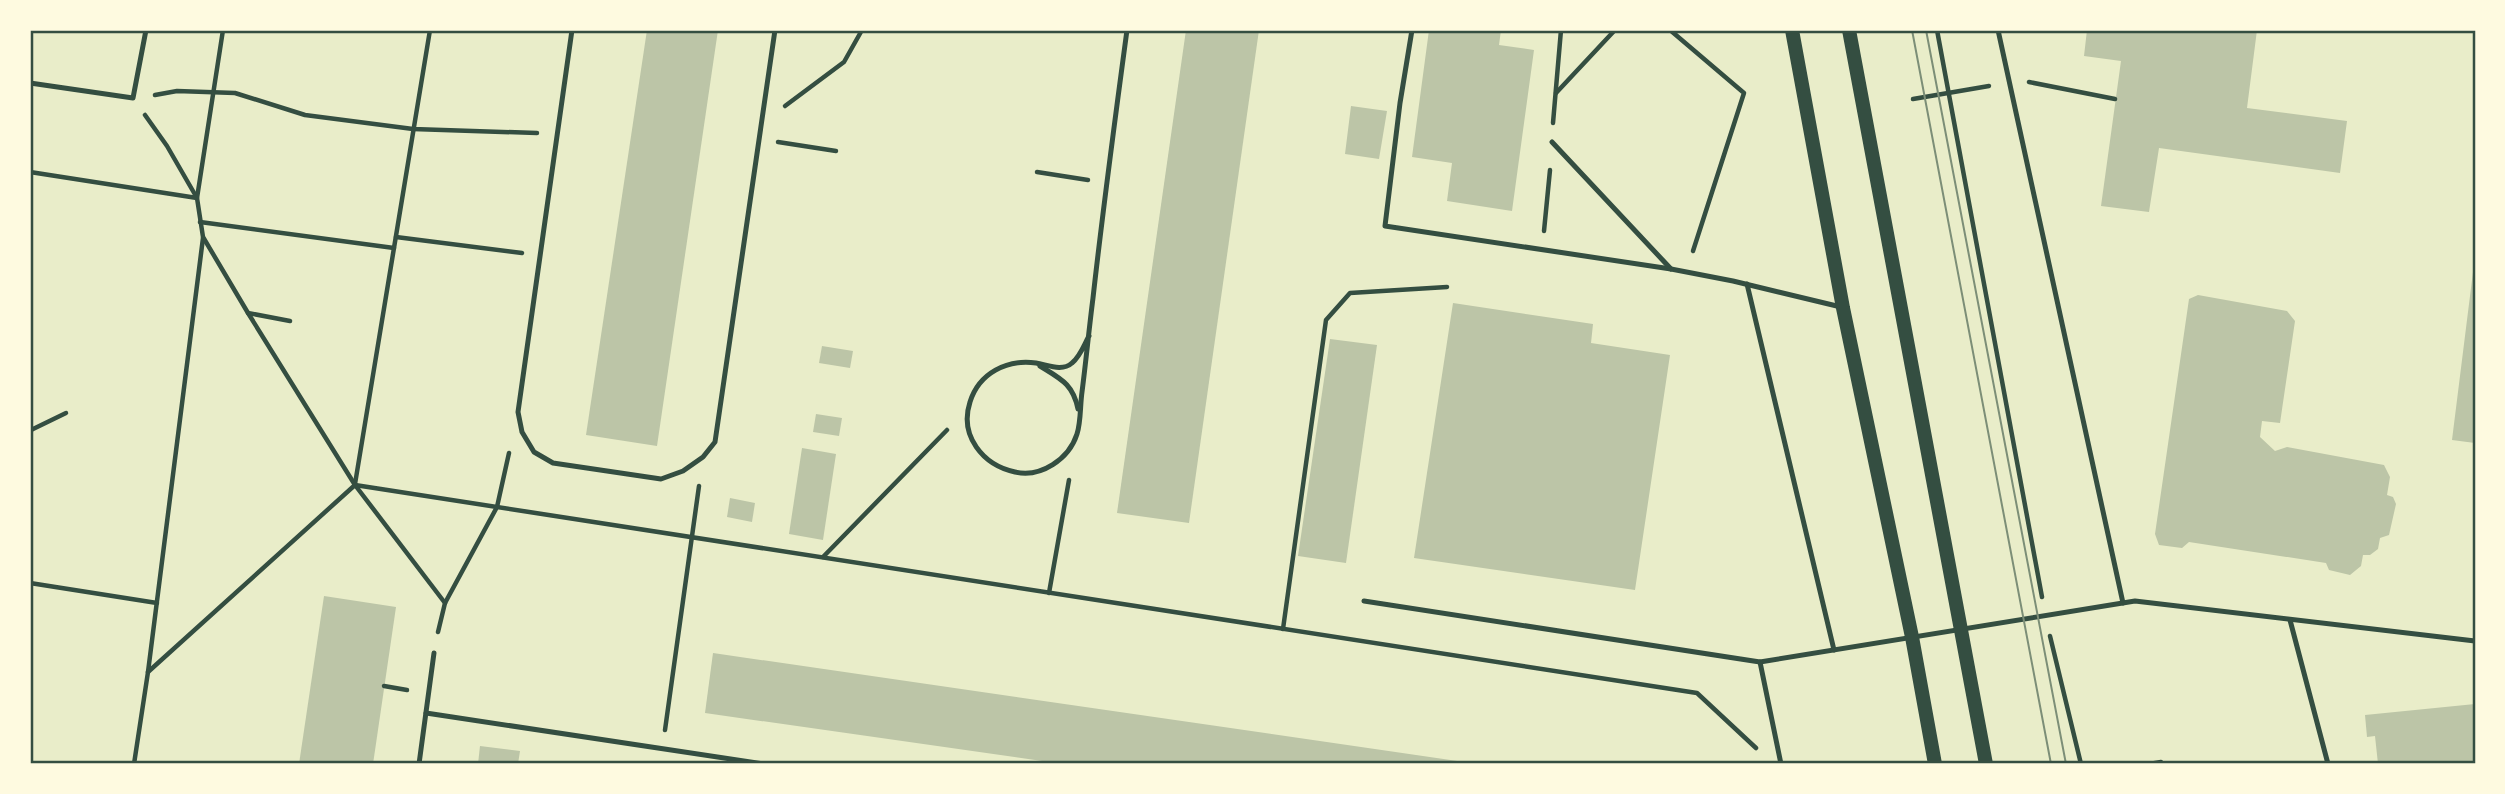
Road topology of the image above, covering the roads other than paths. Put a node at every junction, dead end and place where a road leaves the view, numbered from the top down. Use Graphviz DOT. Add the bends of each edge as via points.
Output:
graph roads {
  1 [pos="146,30"];
  2 [pos="572,30"];
  3 [pos="775,30"];
  4 [pos="1127,30"];
  5 [pos="1412,30"];
  6 [pos="1792,30"];
  7 [pos="1849,30"];
  8 [pos="1998,30"];
  9 [pos="30,83"];
  10 [pos="1552,142"];
  11 [pos="1671,270"];
  12 [pos="1747,284"];
  13 [pos="1843,308"];
  14 [pos="1089,336"];
  15 [pos="1035,363"];
  16 [pos="1079,415"];
  17 [pos="1364,601"];
  18 [pos="2123,603"];
  19 [pos="2290,620"];
  20 [pos="1962,629"];
  21 [pos="1912,637"];
  22 [pos="2475,641"];
  23 [pos="1834,650"];
  24 [pos="434,653"];
  25 [pos="1760,662"];
  26 [pos="426,713"];
  27 [pos="419,764"];
  28 [pos="762,764"];
  29 [pos="1781,764"];
  30 [pos="1935,764"];
  31 [pos="1986,764"];
  32 [pos="2328,764"];
  1 -- 9 [label="lane" via="133,98"];
  2 -- 3 [label="lane" via="518,412 534,452 554,463 661,479 683,471 715,442"];
  4 -- 14 [label="lane"];
  5 -- 11 [label="lane" via="1385,226"];
  6 -- 13 [label="main road"];
  7 -- 20 [label="main road"];
  8 -- 18 [label="lane"];
  10 -- 11 [label="lane"];
  11 -- 12 [label="lane"];
  12 -- 13 [label="lane"];
  12 -- 23 [label="lane"];
  13 -- 21 [label="main road"];
  14 -- 15 [label="lane" via="1065,367"];
  14 -- 16 [label="lane"];
  15 -- 16 [label="lane" via="1066,382"];
  15 -- 16 [label="lane" via="1000,367 984,377 973,392 968,427 986,460 1020,474 1055,464 1069,451"];
  17 -- 25 [label="lane"];
  18 -- 19 [label="lane"];
  18 -- 20 [label="lane"];
  19 -- 22 [label="lane"];
  19 -- 32 [label="lane"];
  20 -- 21 [label="lane"];
  20 -- 31 [label="main road"];
  21 -- 23 [label="lane"];
  21 -- 30 [label="main road"];
  23 -- 25 [label="lane"];
  24 -- 26 [label="lane"];
  25 -- 29 [label="lane"];
  26 -- 27 [label="lane"];
  26 -- 28 [label="lane"];
}
